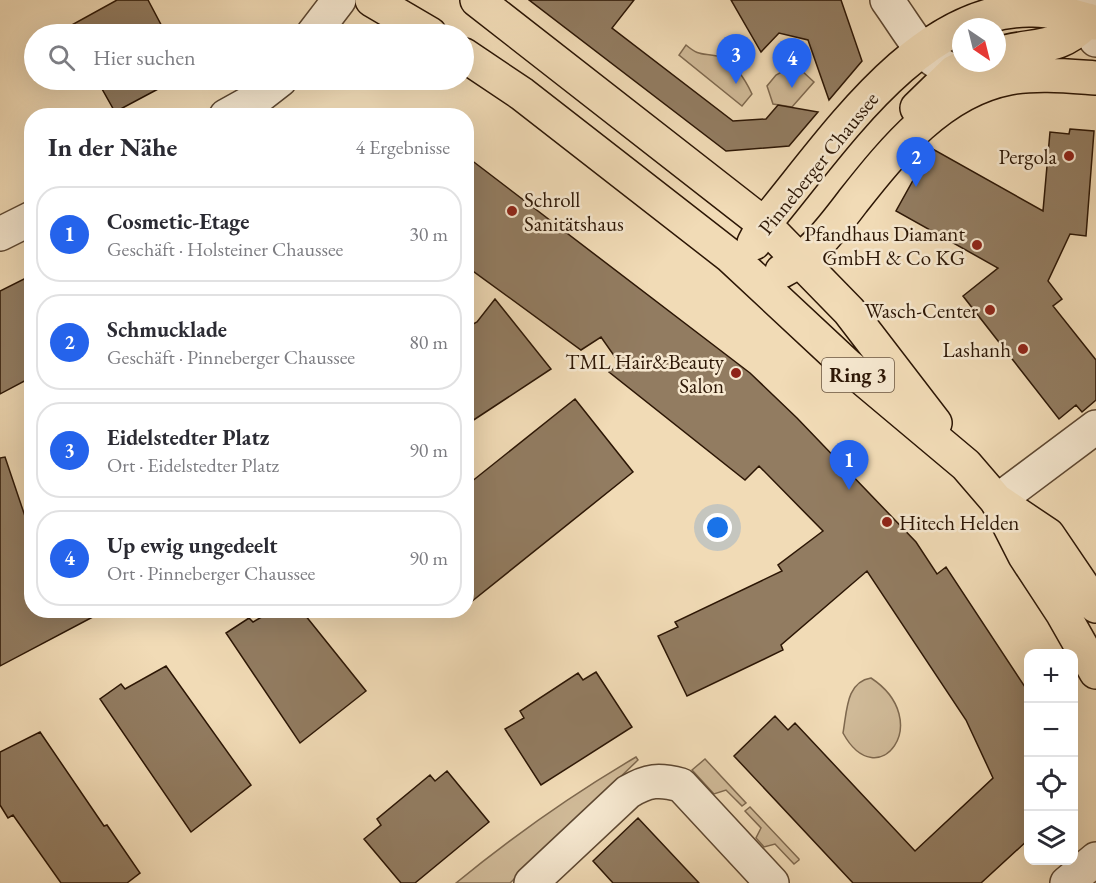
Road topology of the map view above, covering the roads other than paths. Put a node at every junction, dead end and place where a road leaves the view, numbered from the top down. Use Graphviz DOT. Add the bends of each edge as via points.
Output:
graph roads {
  1 [pos="339,0"];
  2 [pos="372,0"];
  3 [pos="477,0"];
  4 [pos="887,0"];
  5 [pos="1093,21"];
  6 [pos="321,24"];
  7 [pos="413,24"];
  8 [pos="920,50"];
  9 [pos="1006,52"];
  10 [pos="474,62"];
  11 [pos="971,73"];
  12 [pos="1096,78"];
  13 [pos="267,90"];
  14 [pos="240,108"];
  15 [pos="24,222"];
  16 [pos="764,224"];
  17 [pos="0,234"];
  18 [pos="800,261"];
  19 [pos="756,278"];
  20 [pos="1096,428"];
  21 [pos="966,465"];
  22 [pos="997,501"];
  23 [pos="1096,606"];
  24 [pos="1096,672"];
  25 [pos="1096,859"];
  26 [pos="531,883"];
  27 [pos="772,883"];
  28 [pos="1067,883"];
  1 -- 6 [label="street"];
  2 -- 7 [label="main road"];
  3 -- 16 [label="main road"];
  4 -- 8 [label="street"];
  5 -- 8 [label="main road, Pinneberger Chaussee" via="1017,10 962,26"];
  5 -- 9 [label="main road" via="1056,44"];
  8 -- 11 [label="street" via="934,63"];
  8 -- 16 [label="main road, Pinneberger Chaussee" via="875,91"];
  10 -- 19 [label="main road" via="650,192"];
  11 -- 12 [label="main road" via="1010,78 1049,74"];
  11 -- 18 [label="main road" via="960,97 927,119 879,168"];
  13 -- 14 [label="street"];
  15 -- 17 [label="street"];
  16 -- 18 [label="main road"];
  16 -- 19 [label="main road, Pinneberger Chaussee" via="754,246"];
  18 -- 19 [label="main road"];
  18 -- 21 [label="main road, Ring 3" via="875,341"];
  19 -- 21 [label="main road, Ring 3" via="848,366"];
  20 -- 22 [label="street"];
  21 -- 22 [label="main road, Ring 3"];
  22 -- 23 [label="main road, Ring 3" via="1048,535"];
  22 -- 24 [label="main road, Ring 3" via="1025,556"];
  25 -- 28 [label="street"];
  26 -- 27 [label="street" via="628,792 644,782 660,780 681,785"];
}
